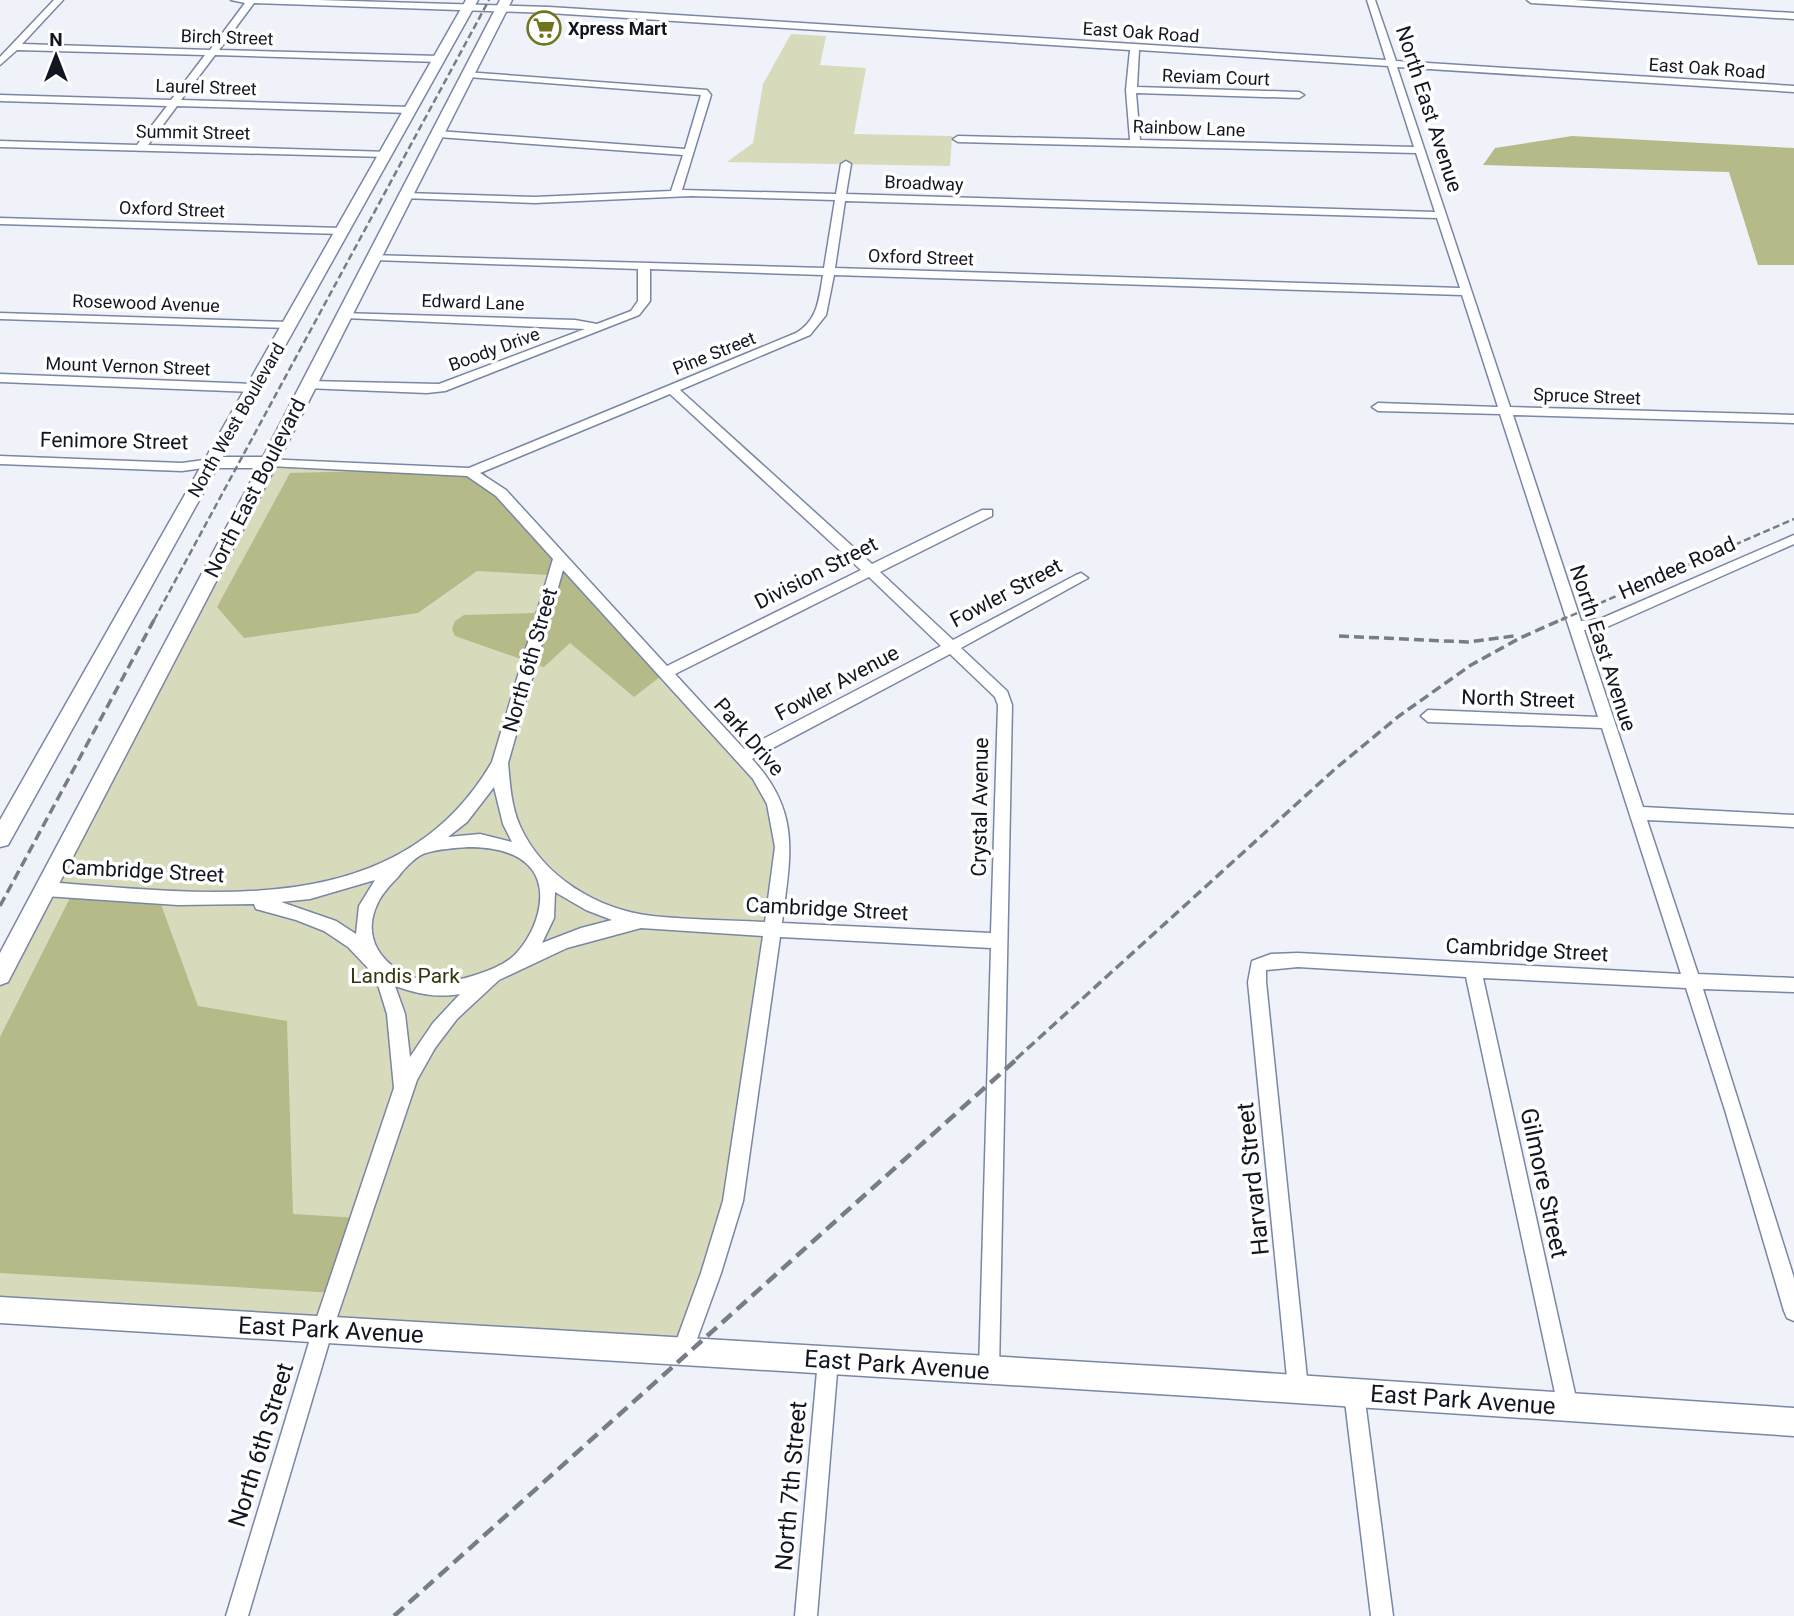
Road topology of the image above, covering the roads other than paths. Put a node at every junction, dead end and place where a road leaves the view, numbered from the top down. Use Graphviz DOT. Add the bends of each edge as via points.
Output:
graph roads {
  1 [pos="59,0"];
  2 [pos="235,0"];
  3 [pos="252,0"];
  4 [pos="1371,0"];
  5 [pos="1531,0"];
  6 [pos="1690,0"];
  7 [pos="475,4"];
  8 [pos="504,4"];
  9 [pos="1696,10"];
  10 [pos="1794,16"];
  11 [pos="15,47"];
  12 [pos="1135,47"];
  13 [pos="213,52"];
  14 [pos="439,59"];
  15 [pos="0,62"];
  16 [pos="1391,64"];
  17 [pos="468,74"];
  18 [pos="1794,89"];
  19 [pos="1131,90"];
  20 [pos="1299,95"];
  21 [pos="0,98"];
  22 [pos="174,103"];
  23 [pos="410,110"];
  24 [pos="438,134"];
  25 [pos="958,139"];
  26 [pos="0,144"];
  27 [pos="1135,144"];
  28 [pos="140,148"];
  29 [pos="1419,150"];
  30 [pos="688,152"];
  31 [pos="386,154"];
  32 [pos="846,164"];
  33 [pos="676,193"];
  34 [pos="406,196"];
  35 [pos="840,198"];
  36 [pos="1441,215"];
  37 [pos="0,221"];
  38 [pos="342,231"];
  39 [pos="374,257"];
  40 [pos="644,265"];
  41 [pos="829,271"];
  42 [pos="1467,292"];
  43 [pos="345,315"];
  44 [pos="0,316"];
  45 [pos="290,325"];
  46 [pos="600,328"];
  47 [pos="0,378"];
  48 [pos="309,385"];
  49 [pos="254,388"];
  50 [pos="672,389"];
  51 [pos="1378,407"];
  52 [pos="1505,411"];
  53 [pos="1794,419"];
  54 [pos="0,460"];
  55 [pos="269,462"];
  56 [pos="211,463"];
  57 [pos="470,472"];
  58 [pos="988,513"];
  59 [pos="1794,539"];
  60 [pos="561,558"];
  61 [pos="870,570"];
  62 [pos="1081,578"];
  63 [pos="1574,626"];
  64 [pos="951,646"];
  65 [pos="665,673"];
  66 [pos="1429,716"];
  67 [pos="1606,723"];
  68 [pos="742,757"];
  69 [pos="500,763"];
  70 [pos="1636,813"];
  71 [pos="1794,821"];
  72 [pos="0,839"];
  73 [pos="407,859"];
  74 [pos="540,869"];
  75 [pos="45,889"];
  76 [pos="240,899"];
  77 [pos="651,923"];
  78 [pos="773,929"];
  79 [pos="1001,941"];
  80 [pos="375,962"];
  81 [pos="1258,966"];
  82 [pos="1473,970"];
  83 [pos="0,975"];
  84 [pos="493,976"];
  85 [pos="1692,981"];
  86 [pos="1794,985"];
  87 [pos="402,1091"];
  88 [pos="0,1310"];
  89 [pos="1794,1311"];
  90 [pos="323,1329"];
  91 [pos="683,1350"];
  92 [pos="828,1360"];
  93 [pos="989,1371"];
  94 [pos="1298,1388"];
  95 [pos="1353,1393"];
  96 [pos="1568,1407"];
  97 [pos="1794,1422"];
  98 [pos="237,1616"];
  99 [pos="806,1616"];
  100 [pos="1382,1616"];
  1 -- 11 [label="street"];
  2 -- 3 [label="street, East Oak Road"];
  3 -- 7 [label="street, East Oak Road"];
  3 -- 13 [label="street"];
  4 -- 16 [label="street, North East Avenue"];
  5 -- 9 [label="street"];
  6 -- 9 [label="street"];
  7 -- 8 [label="street, East Oak Road"];
  7 -- 14 [label="main road, North West Boulevard"];
  8 -- 12 [label="street, East Oak Road"];
  8 -- 17 [label="main road, North East Boulevard"];
  9 -- 10 [label="street"];
  11 -- 13 [label="street, Birch Street"];
  11 -- 15 [label="street"];
  12 -- 16 [label="street, East Oak Road"];
  12 -- 19 [label="street"];
  13 -- 14 [label="street, Birch Street"];
  13 -- 22 [label="street"];
  14 -- 23 [label="main road, North West Boulevard"];
  16 -- 18 [label="street, East Oak Road"];
  16 -- 29 [label="street, North East Avenue"];
  17 -- 24 [label="main road, North East Boulevard"];
  17 -- 30 [label="street" via="699,90 706,95"];
  19 -- 20 [label="street, Reviam Court"];
  19 -- 27 [label="street"];
  21 -- 22 [label="street, Laurel Street"];
  22 -- 23 [label="street, Laurel Street"];
  22 -- 28 [label="street"];
  23 -- 31 [label="main road, North West Boulevard"];
  24 -- 30 [label="street"];
  24 -- 34 [label="main road, North East Boulevard"];
  25 -- 27 [label="street, Rainbow Lane"];
  26 -- 28 [label="street, Summit Street"];
  27 -- 29 [label="street, Rainbow Lane"];
  28 -- 31 [label="street, Summit Street"];
  29 -- 36 [label="street, North East Avenue"];
  30 -- 33 [label="street"];
  31 -- 38 [label="main road, North West Boulevard"];
  32 -- 35 [label="street, Pine Street"];
  33 -- 34 [label="street, Broadway" via="545,200"];
  33 -- 35 [label="street, Broadway"];
  34 -- 39 [label="main road, North East Boulevard"];
  35 -- 36 [label="street, Broadway"];
  35 -- 41 [label="street, Pine Street"];
  36 -- 42 [label="street, North East Avenue"];
  37 -- 38 [label="street, Oxford Street"];
  38 -- 45 [label="main road, North West Boulevard"];
  39 -- 40 [label="street, Oxford Street"];
  39 -- 43 [label="main road, North East Boulevard"];
  40 -- 41 [label="street, Oxford Street"];
  40 -- 46 [label="street, Boody Drive" via="642,305 630,316"];
  41 -- 42 [label="street, Oxford Street"];
  41 -- 50 [label="street, Pine Street" via="822,313 807,332"];
  42 -- 52 [label="street, North East Avenue"];
  43 -- 46 [label="street, Edward Lane" via="575,323"];
  43 -- 48 [label="main road, North East Boulevard"];
  44 -- 45 [label="street, Rosewood Avenue"];
  45 -- 49 [label="main road, North West Boulevard"];
  46 -- 48 [label="street, Boody Drive" via="441,388"];
  47 -- 49 [label="street, Mount Vernon Street"];
  48 -- 55 [label="main road, North East Boulevard"];
  49 -- 56 [label="main road, North West Boulevard"];
  50 -- 57 [label="street, Pine Street"];
  50 -- 61 [label="street, Crystal Avenue"];
  51 -- 52 [label="street, Spruce Street"];
  52 -- 53 [label="street, Spruce Street"];
  52 -- 63 [label="street, North East Avenue"];
  54 -- 56 [label="street, Fenimore Street" via="182,467"];
  55 -- 56 [label="main road, Fenimore Street"];
  55 -- 57 [label="street"];
  55 -- 75 [label="main road, North East Boulevard"];
  56 -- 72 [label="main road, North West Boulevard"];
  57 -- 60 [label="street, Park Drive" via="501,493"];
  58 -- 61 [label="street, Division Street"];
  59 -- 63 [label="street, Hendee Road" via="1602,624"];
  60 -- 65 [label="street, Park Drive"];
  60 -- 69 [label="street, North 6th Street"];
  61 -- 64 [label="street, Crystal Avenue"];
  61 -- 65 [label="street, Division Street"];
  62 -- 64 [label="street, Fowler Street"];
  63 -- 67 [label="street, North East Avenue"];
  64 -- 68 [label="street, Fowler Avenue"];
  64 -- 79 [label="street, Crystal Avenue" via="1002,695 1005,705"];
  65 -- 68 [label="street, Park Drive"];
  66 -- 67 [label="street, North Street"];
  67 -- 70 [label="street, North East Avenue"];
  68 -- 78 [label="street, Park Drive" via="771,794 781,824 783,847"];
  69 -- 73 [label="street, North 6th Street" via="461,818"];
  69 -- 74 [label="street, North 6th Street" via="509,821"];
  70 -- 71 [label="street"];
  70 -- 85 [label="street, North East Avenue"];
  73 -- 74 [label="street, Cambridge Street" via="443,844 482,840 516,849"];
  73 -- 76 [label="street, Cambridge Street" via="321,891"];
  73 -- 80 [label="street, North 6th Street" via="368,906 364,934"];
  74 -- 77 [label="street, Cambridge Street" via="584,901 621,917"];
  74 -- 84 [label="street, North 6th Street" via="549,900 542,929 524,954"];
  75 -- 76 [label="street, Cambridge Street"];
  75 -- 83 [label="main road, North East Boulevard"];
  76 -- 80 [label="street, Cambridge Street" via="317,920 344,935"];
  77 -- 78 [label="street, Cambridge Street"];
  77 -- 84 [label="street, Cambridge Street" via="580,935"];
  78 -- 79 [label="street, Cambridge Street"];
  78 -- 91 [label="street, Park Drive" via="733,1200"];
  79 -- 93 [label="street, Crystal Avenue"];
  80 -- 84 [label="street, Cambridge Street" via="398,980 429,988 459,987"];
  80 -- 87 [label="street, North 6th Street" via="394,1001"];
  81 -- 82 [label="street, Cambridge Street" via="1298,960"];
  81 -- 94 [label="street, Harvard Street"];
  82 -- 85 [label="street, Cambridge Street"];
  82 -- 96 [label="street, Gilmore Street"];
  84 -- 87 [label="street, North 6th Street" via="442,1023"];
  85 -- 86 [label="street, Cambridge Street"];
  85 -- 89 [label="street, North East Avenue"];
  87 -- 90 [label="street, North 6th Street"];
  88 -- 90 [label="main road, East Park Avenue"];
  90 -- 91 [label="main road, East Park Avenue"];
  90 -- 98 [label="street, North 6th Street"];
  91 -- 92 [label="main road, East Park Avenue"];
  92 -- 93 [label="main road, East Park Avenue"];
  92 -- 99 [label="street, North 7th Street"];
  93 -- 94 [label="main road, East Park Avenue"];
  94 -- 95 [label="main road, East Park Avenue"];
  95 -- 96 [label="main road, East Park Avenue"];
  95 -- 100 [label="street"];
  96 -- 97 [label="main road, East Park Avenue"];
}
